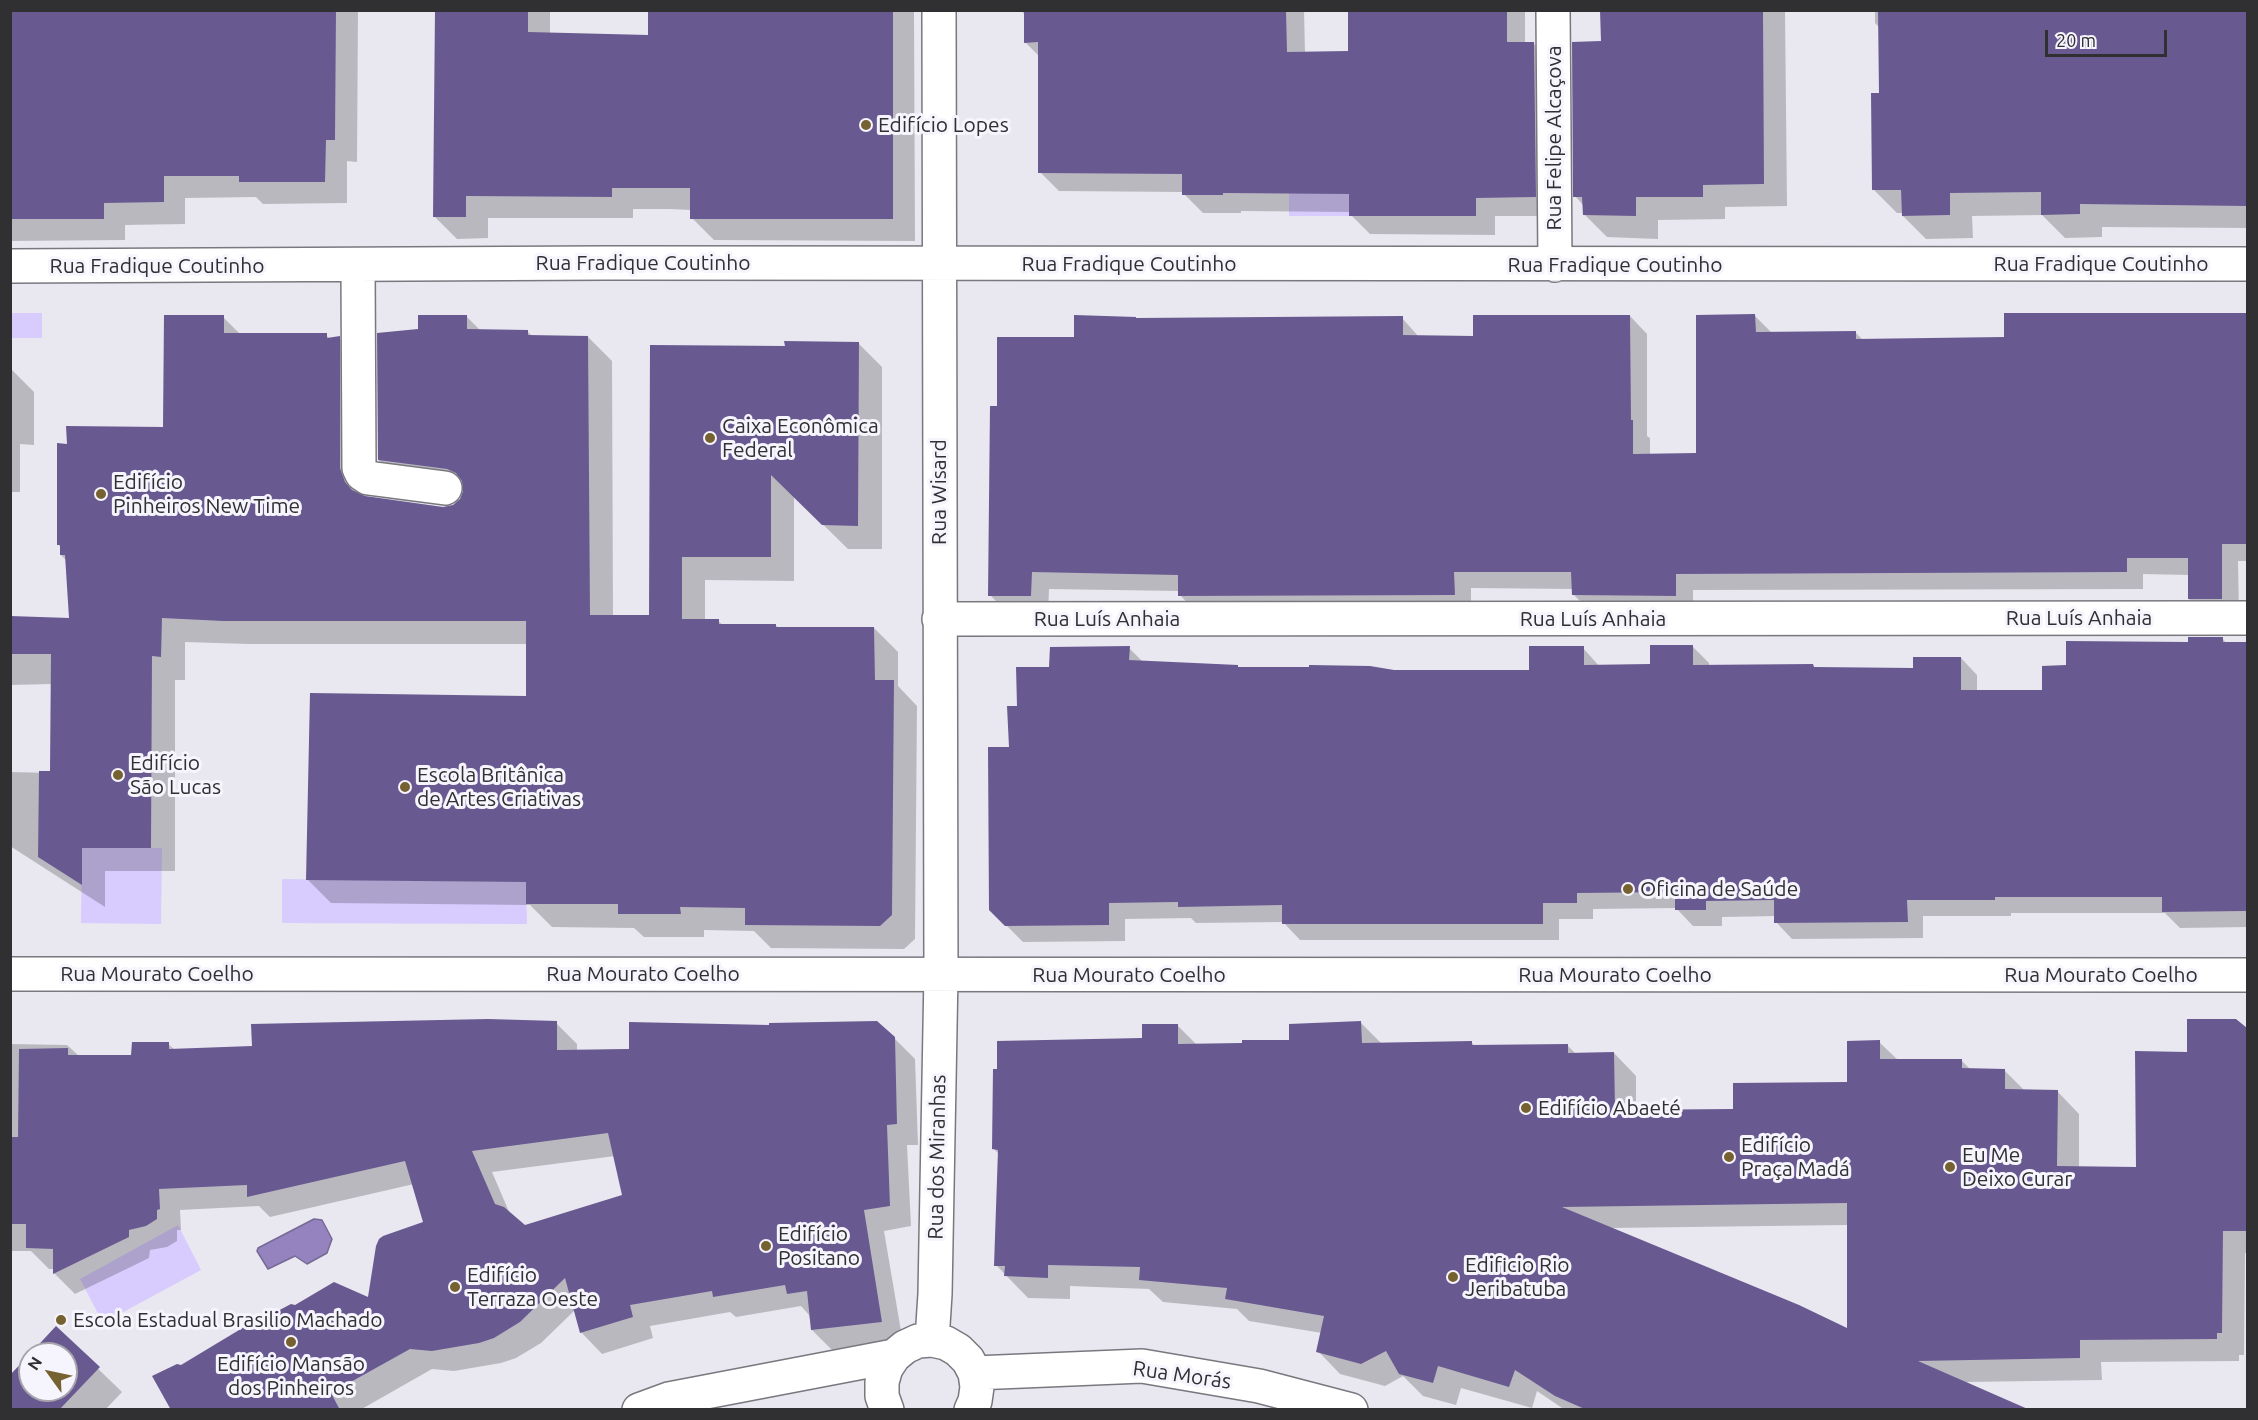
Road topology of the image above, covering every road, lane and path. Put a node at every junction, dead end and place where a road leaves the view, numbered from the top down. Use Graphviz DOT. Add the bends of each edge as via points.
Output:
graph roads {
  1 [pos="939,10"];
  2 [pos="1553,10"];
  3 [pos="939,264"];
  4 [pos="2247,264"];
  5 [pos="358,265"];
  6 [pos="1555,265"];
  7 [pos="10,266"];
  8 [pos="445,488"];
  9 [pos="2247,618"];
  10 [pos="939,619"];
  11 [pos="10,974"];
  12 [pos="941,974"];
  13 [pos="2247,975"];
  14 [pos="932,1340"];
  15 [pos="894,1356"];
  16 [pos="975,1373"];
  17 [pos="639,1410"];
  18 [pos="886,1410"];
  19 [pos="971,1410"];
  20 [pos="1351,1410"];
  1 -- 3 [label="street, Rua Wisard"];
  2 -- 6 [label="street, Rua Felipe Alcaçova"];
  3 -- 5 [label="street, Rua Fradique Coutinho"];
  3 -- 6 [label="street, Rua Fradique Coutinho"];
  3 -- 10 [label="street, Rua Wisard"];
  4 -- 6 [label="street, Rua Fradique Coutinho"];
  5 -- 7 [label="street, Rua Fradique Coutinho"];
  5 -- 8 [label="street" via="359,468 368,478"];
  9 -- 10 [label="street, Rua Luís Anhaia"];
  10 -- 12 [label="street, Rua Wisard"];
  11 -- 12 [label="street, Rua Mourato Coelho"];
  12 -- 13 [label="street, Rua Mourato Coelho"];
  12 -- 14 [label="street, Rua dos Miranhas"];
  14 -- 15 [label="street" via="918,1341"];
  14 -- 16 [label="street" via="958,1350"];
  15 -- 17 [label="street" via="669,1400"];
  15 -- 18 [label="street" via="882,1382"];
  16 -- 19 [label="street" via="977,1387"];
  16 -- 20 [label="street, Rua Morás" via="1142,1366 1260,1386"];
}
